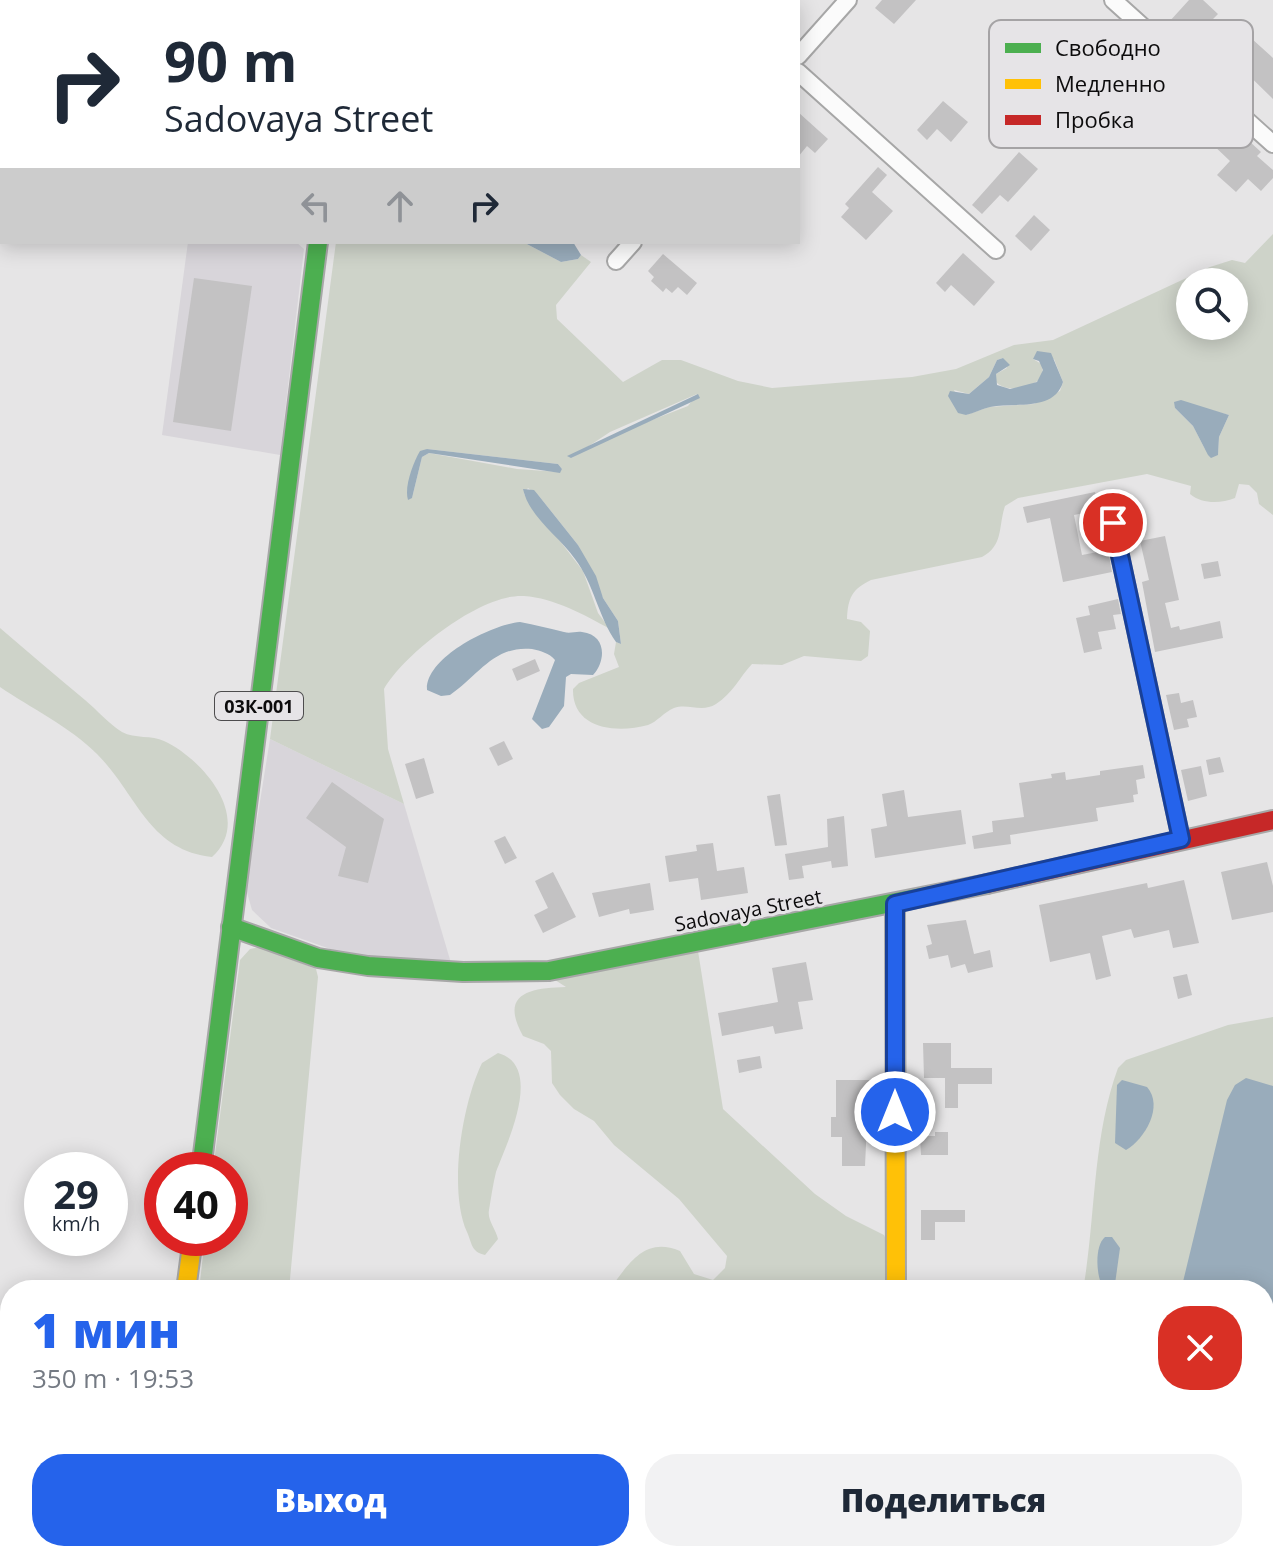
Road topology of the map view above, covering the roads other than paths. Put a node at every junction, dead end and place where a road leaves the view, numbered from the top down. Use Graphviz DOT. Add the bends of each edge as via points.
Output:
graph roads {
  1 [pos="848,0"];
  2 [pos="1113,0"];
  3 [pos="1135,20"];
  4 [pos="804,36"];
  5 [pos="800,74"];
  6 [pos="1253,126"];
  7 [pos="1273,144"];
  8 [pos="318,244"];
  9 [pos="631,244"];
  10 [pos="996,250"];
  11 [pos="616,261"];
  12 [pos="1113,523"];
  13 [pos="1273,820"];
  14 [pos="1181,839"];
  15 [pos="895,904"];
  16 [pos="231,927"];
  17 [pos="203,1152"];
  18 [pos="191,1256"];
  19 [pos="187,1280"];
  20 [pos="896,1280"];
  1 -- 4 [label="street"];
  2 -- 3 [label="street"];
  5 -- 10 [label="street"];
  6 -- 7 [label="street"];
  8 -- 16 [label="street, 03К-001"];
  9 -- 11 [label="street"];
  12 -- 14 [label="street"];
  13 -- 14 [label="street, Sadovaya Street"];
  14 -- 15 [label="street, Sadovaya Street"];
  15 -- 16 [label="street, Sadovaya Street" via="528,972 368,966 318,958"];
  15 -- 20 [label="street"];
  16 -- 17 [label="street, 03К-001"];
  18 -- 19 [label="street"];
}
